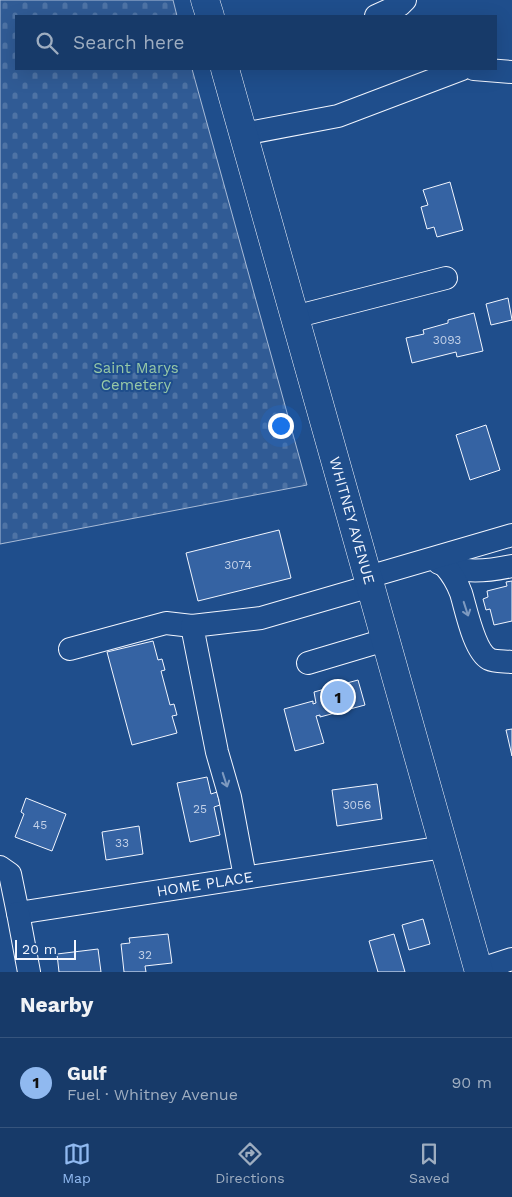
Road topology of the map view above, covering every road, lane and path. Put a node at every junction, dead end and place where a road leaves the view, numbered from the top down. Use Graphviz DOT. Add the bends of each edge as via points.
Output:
graph roads {
  1 [pos="205,0"];
  2 [pos="405,0"];
  3 [pos="210,15"];
  4 [pos="378,15"];
  5 [pos="225,70"];
  6 [pos="459,70"];
  7 [pos="487,70"];
  8 [pos="512,72"];
  9 [pos="243,134"];
  10 [pos="446,278"];
  11 [pos="294,317"];
  12 [pos="512,535"];
  13 [pos="437,562"];
  14 [pos="512,566"];
  15 [pos="369,581"];
  16 [pos="192,626"];
  17 [pos="386,640"];
  18 [pos="70,649"];
  19 [pos="512,662"];
  20 [pos="308,663"];
  21 [pos="444,847"];
  22 [pos="0,867"];
  23 [pos="245,877"];
  24 [pos="18,913"];
  25 [pos="512,959"];
  26 [pos="479,971"];
  27 [pos="29,972"];
  1 -- 3 [label="highway"];
  2 -- 4 [label="street"];
  5 -- 9 [label="highway, WHITNEY AVENUE"];
  6 -- 9 [label="street" via="338,116"];
  7 -- 8 [label="street"];
  9 -- 11 [label="highway, WHITNEY AVENUE"];
  10 -- 11 [label="street"];
  11 -- 15 [label="highway, WHITNEY AVENUE"];
  12 -- 13 [label="street"];
  13 -- 14 [label="street" via="468,570 488,571"];
  13 -- 15 [label="street"];
  13 -- 19 [label="street, one-way" via="453,576 484,656"];
  15 -- 16 [label="street" via="261,618"];
  15 -- 17 [label="highway, WHITNEY AVENUE"];
  16 -- 18 [label="street" via="166,623"];
  16 -- 23 [label="street, one-way"];
  17 -- 20 [label="street"];
  17 -- 21 [label="highway, WHITNEY AVENUE"];
  21 -- 23 [label="street, HOME PLACE"];
  21 -- 26 [label="highway, WHITNEY AVENUE"];
  22 -- 24 [label="street" via="10,874"];
  23 -- 24 [label="street, HOME PLACE"];
  24 -- 27 [label="street"];
  25 -- 26 [label="street"];
}
